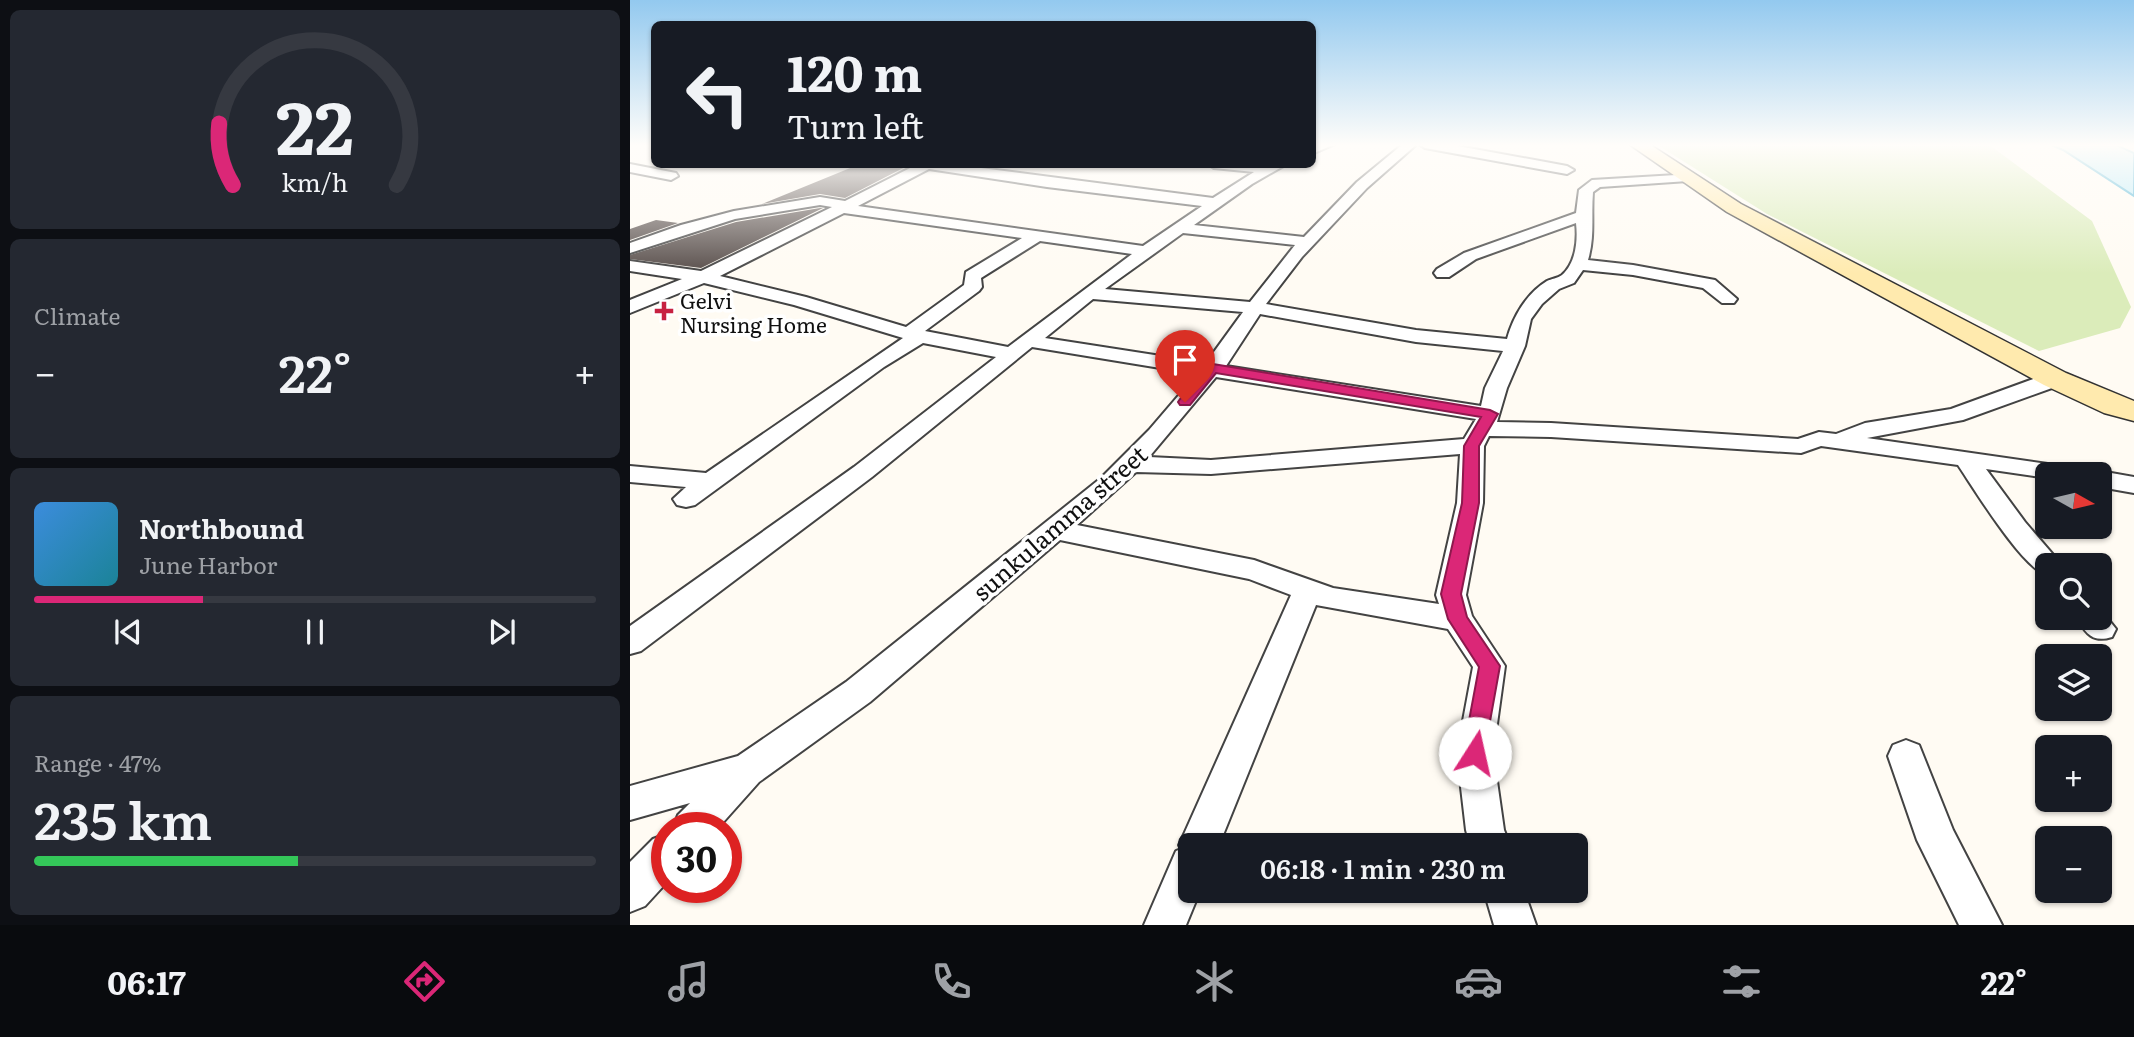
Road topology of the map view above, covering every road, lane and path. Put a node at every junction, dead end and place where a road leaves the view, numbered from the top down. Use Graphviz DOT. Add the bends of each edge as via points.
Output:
graph roads {
  1 [pos="884,187"];
  2 [pos="1082,187"];
  3 [pos="1238,187"];
  4 [pos="1360,187"];
  5 [pos="1590,187"];
  6 [pos="1703,187"];
  7 [pos="1216,203"];
  8 [pos="845,207"];
  9 [pos="1583,216"];
  10 [pos="1180,228"];
  11 [pos="1035,236"];
  12 [pos="1308,242"];
  13 [pos="630,248"];
  14 [pos="1147,251"];
  15 [pos="1578,264"];
  16 [pos="630,266"];
  17 [pos="1443,273"];
  18 [pos="703,277"];
  19 [pos="1089,293"];
  20 [pos="1728,299"];
  21 [pos="630,307"];
  22 [pos="1255,308"];
  23 [pos="915,335"];
  24 [pos="1516,346"];
  25 [pos="1021,348"];
  26 [pos="1213,368"];
  27 [pos="2055,379"];
  28 [pos="2134,411"];
  29 [pos="1482,429"];
  30 [pos="1840,441"];
  31 [pos="1965,458"];
  32 [pos="1129,464"];
  33 [pos="2035,468"];
  34 [pos="630,474"];
  35 [pos="711,481"];
  36 [pos="2112,481"];
  37 [pos="2134,485"];
  38 [pos="686,499"];
  39 [pos="1055,530"];
  40 [pos="2037,553"];
  41 [pos="1308,589"];
  42 [pos="1458,619"];
  43 [pos="630,642"];
  44 [pos="1906,756"];
  45 [pos="748,770"];
  46 [pos="630,803"];
  47 [pos="707,812"];
  48 [pos="1204,833"];
  49 [pos="1486,833"];
  50 [pos="651,869"];
  51 [pos="630,891"];
  52 [pos="1178,894"];
  53 [pos="1508,903"];
  54 [pos="1165,925"];
  55 [pos="1515,925"];
  56 [pos="1982,925"];
  1 -- 8 [label="street"];
  2 -- 7 [label="street"];
  3 -- 7 [label="street"];
  4 -- 12 [label="street, sunkulamma street"];
  5 -- 9 [label="street" via="1586,190"];
  6 -- 27 [label="main road"];
  7 -- 10 [label="street"];
  8 -- 11 [label="street"];
  8 -- 13 [label="street" via="820,201 734,215"];
  8 -- 18 [label="street"];
  9 -- 15 [label="street" via="1586,241"];
  9 -- 17 [label="street" via="1470,256"];
  10 -- 12 [label="street"];
  10 -- 14 [label="street"];
  11 -- 14 [label="street"];
  11 -- 23 [label="street" via="972,276 973,287"];
  12 -- 22 [label="street, sunkulamma street"];
  14 -- 19 [label="street"];
  15 -- 20 [label="street" via="1709,284"];
  15 -- 24 [label="street" via="1568,279 1535,300 1522,319"];
  16 -- 18 [label="street"];
  18 -- 21 [label="street"];
  18 -- 23 [label="street"];
  19 -- 22 [label="street"];
  19 -- 25 [label="street"];
  22 -- 24 [label="street" via="1416,336"];
  22 -- 26 [label="street, sunkulamma street"];
  23 -- 25 [label="street"];
  23 -- 35 [label="street"];
  24 -- 29 [label="street"];
  25 -- 26 [label="street"];
  25 -- 43 [label="street" via="863,472"];
  26 -- 29 [label="street"];
  26 -- 32 [label="street, sunkulamma street"];
  27 -- 28 [label="main road"];
  27 -- 30 [label="street" via="1955,415 1865,430"];
  29 -- 30 [label="street" via="1801,446 1819,439"];
  29 -- 32 [label="street" via="1211,467"];
  29 -- 42 [label="street" via="1451,594"];
  30 -- 31 [label="street"];
  31 -- 33 [label="street"];
  31 -- 40 [label="street"];
  32 -- 39 [label="street, sunkulamma street"];
  34 -- 35 [label="street"];
  35 -- 38 [label="street"];
  36 -- 37 [label="street"];
  39 -- 41 [label="street" via="1254,570"];
  39 -- 45 [label="street, sunkulamma street" via="858,692"];
  41 -- 42 [label="street" via="1330,598"];
  41 -- 48 [label="street"];
  42 -- 49 [label="street" via="1489,666 1475,753"];
  44 -- 56 [label="street" via="1937,840"];
  45 -- 46 [label="street, sunkulamma street"];
  45 -- 47 [label="street"];
  50 -- 51 [label="street"];
  52 -- 54 [label="street"];
  53 -- 55 [label="street"];
}
